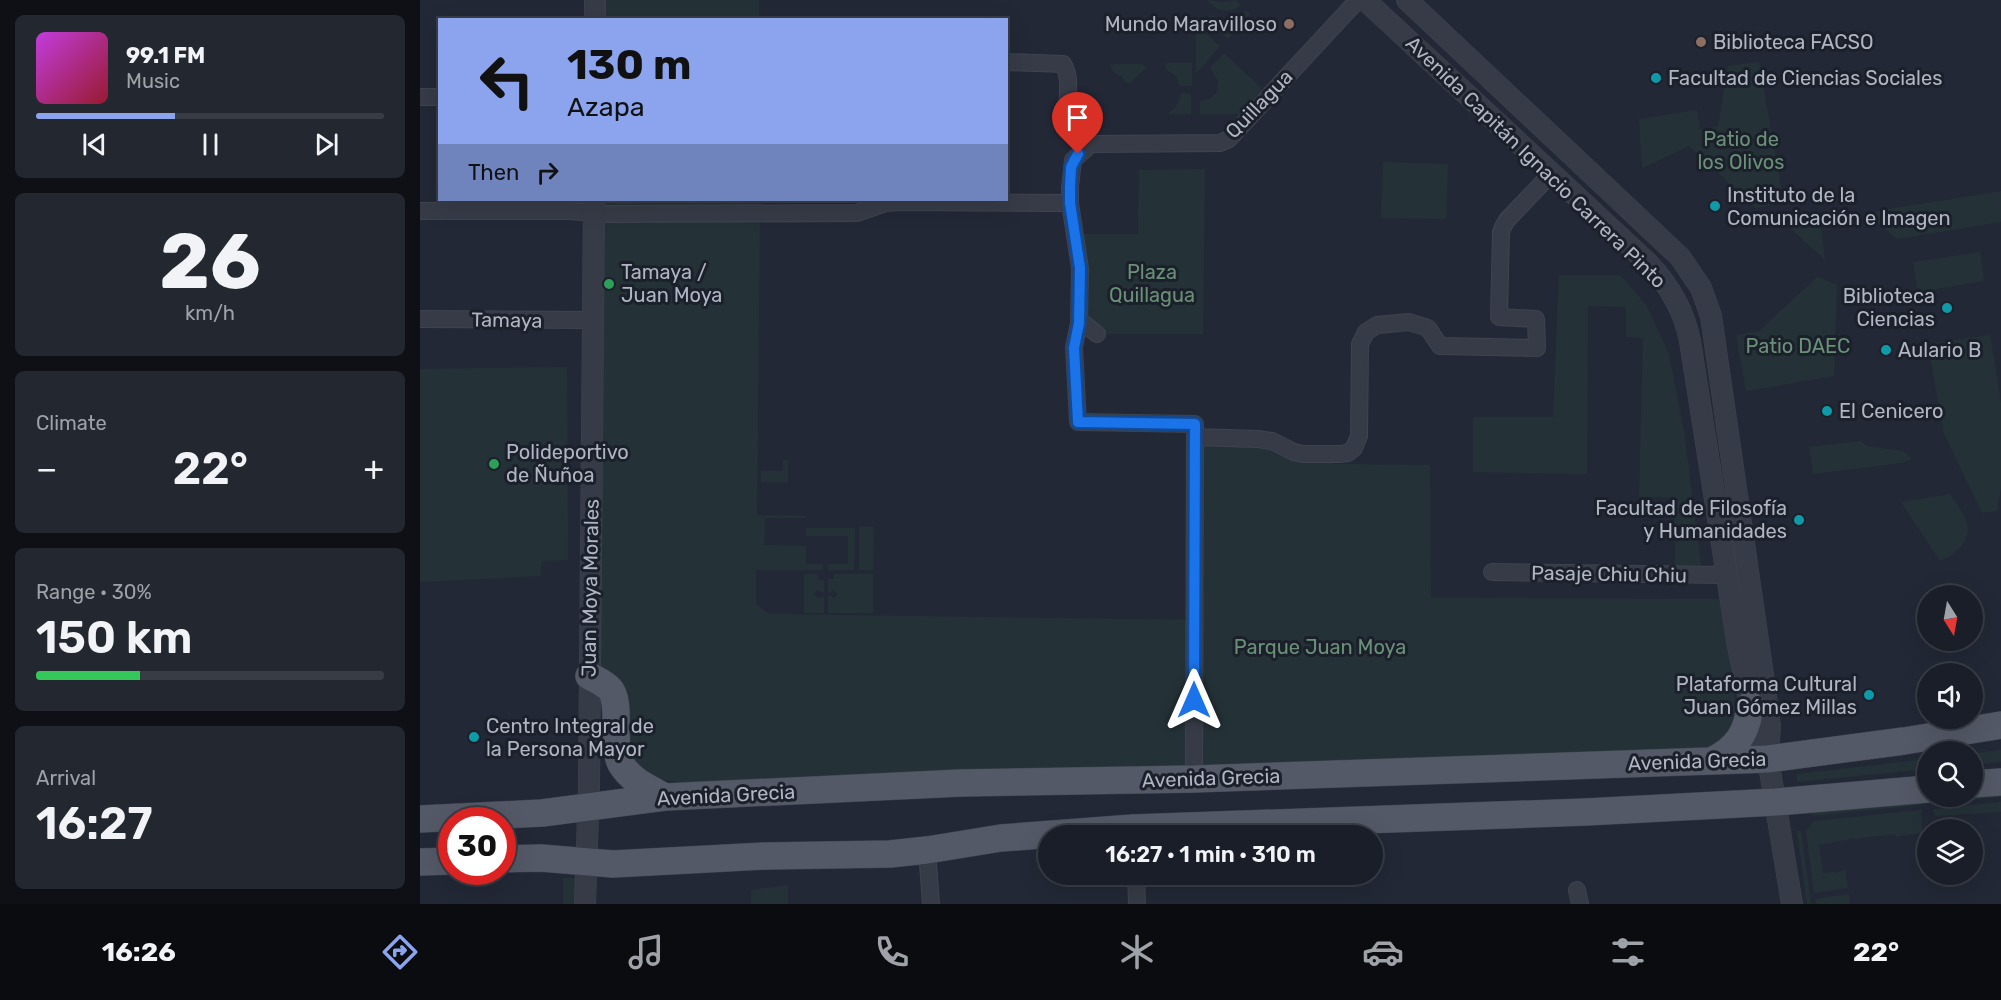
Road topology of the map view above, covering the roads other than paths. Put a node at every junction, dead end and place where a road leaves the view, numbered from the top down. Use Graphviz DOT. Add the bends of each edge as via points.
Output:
graph roads {
  1 [pos="595,0"];
  2 [pos="1358,0"];
  3 [pos="1365,0"];
  4 [pos="1407,0"];
  5 [pos="595,18"];
  6 [pos="1008,62"];
  7 [pos="420,96"];
  8 [pos="438,97"];
  9 [pos="1091,144"];
  10 [pos="1570,153"];
  11 [pos="1551,174"];
  12 [pos="1070,203"];
  13 [pos="594,206"];
  14 [pos="769,206"];
  15 [pos="420,211"];
  16 [pos="420,319"];
  17 [pos="593,320"];
  18 [pos="1080,320"];
  19 [pos="1097,334"];
  20 [pos="1195,437"];
  21 [pos="1492,572"];
  22 [pos="1727,575"];
  23 [pos="1749,575"];
  24 [pos="589,676"];
  25 [pos="1750,705"];
  26 [pos="2001,725"];
  27 [pos="1768,759"];
  28 [pos="1711,761"];
  29 [pos="1194,779"];
  30 [pos="2001,782"];
  31 [pos="1983,783"];
  32 [pos="1917,790"];
  33 [pos="665,797"];
  34 [pos="1776,802"];
  35 [pos="588,808"];
  36 [pos="420,819"];
  37 [pos="1292,825"];
  38 [pos="1038,836"];
  39 [pos="927,850"];
  40 [pos="516,859"];
  41 [pos="438,861"];
  42 [pos="420,862"];
  43 [pos="586,862"];
  44 [pos="1136,885"];
  45 [pos="585,904"];
  46 [pos="931,904"];
  47 [pos="1137,904"];
  48 [pos="1792,904"];
  1 -- 5 [label="street"];
  2 -- 9 [label="street, Quillagua" via="1229,139 1220,143"];
  3 -- 11 [label="street, Avenida Capitán Ignacio Carrera Pinto"];
  4 -- 10 [label="street, Avenida Capitán Ignacio Carrera Pinto"];
  6 -- 9 [label="street" via="1063,64 1069,76 1069,118"];
  7 -- 8 [label="street"];
  9 -- 12 [label="street" via="1073,160"];
  10 -- 11 [label="street"];
  10 -- 23 [label="street, Avenida Capitán Ignacio Carrera Pinto" via="1680,257 1701,288 1711,316"];
  11 -- 20 [label="street" via="1507,220 1501,232 1499,317 1536,319 1537,348 1440,346 1428,328 1419,325 1409,322 1377,326 1366,332 1360,344 1359,436 1348,453 1303,454 1258,438"];
  11 -- 22 [label="street, Avenida Capitán Ignacio Carrera Pinto" via="1663,278 1680,306 1690,341"];
  12 -- 14 [label="street" via="899,202 857,213"];
  12 -- 18 [label="street" via="1080,268"];
  13 -- 14 [label="street"];
  13 -- 15 [label="street" via="570,211"];
  13 -- 17 [label="street, Juan Moya Morales"];
  16 -- 17 [label="street, Tamaya"];
  17 -- 24 [label="street, Juan Moya Morales"];
  18 -- 19 [label="street"];
  18 -- 20 [label="street" via="1074,348 1078,422 1195,424"];
  20 -- 29 [label="street"];
  21 -- 22 [label="street, Pasaje Chiu Chiu"];
  22 -- 23 [label="street"];
  22 -- 25 [label="street, Avenida Capitán Ignacio Carrera Pinto"];
  23 -- 27 [label="street, Avenida Capitán Ignacio Carrera Pinto" via="1770,726"];
  24 -- 33 [label="main road" via="613,694 616,745 622,765 634,779"];
  24 -- 35 [label="street, Juan Moya Morales"];
  25 -- 27 [label="street, Avenida Capitán Ignacio Carrera Pinto"];
  25 -- 28 [label="main road" via="1740,740 1730,751"];
  26 -- 27 [label="main road, Avenida Grecia"];
  27 -- 28 [label="main road, Avenida Grecia"];
  27 -- 34 [label="street, Avenida Capitán Ignacio Carrera Pinto"];
  28 -- 29 [label="main road, Avenida Grecia"];
  29 -- 33 [label="main road, Avenida Grecia" via="961,783"];
  30 -- 31 [label="main road"];
  32 -- 34 [label="main road"];
  33 -- 35 [label="main road, Avenida Grecia"];
  34 -- 37 [label="main road"];
  34 -- 48 [label="street, Avenida Capitán Ignacio Carrera Pinto"];
  35 -- 36 [label="main road, Avenida Grecia"];
  35 -- 43 [label="street, Juan Moya Morales"];
  38 -- 39 [label="main road"];
  39 -- 43 [label="main road"];
  39 -- 46 [label="street"];
  40 -- 43 [label="main road"];
  41 -- 42 [label="main road"];
  43 -- 45 [label="street, Juan Moya Morales"];
  44 -- 47 [label="street"];
}
